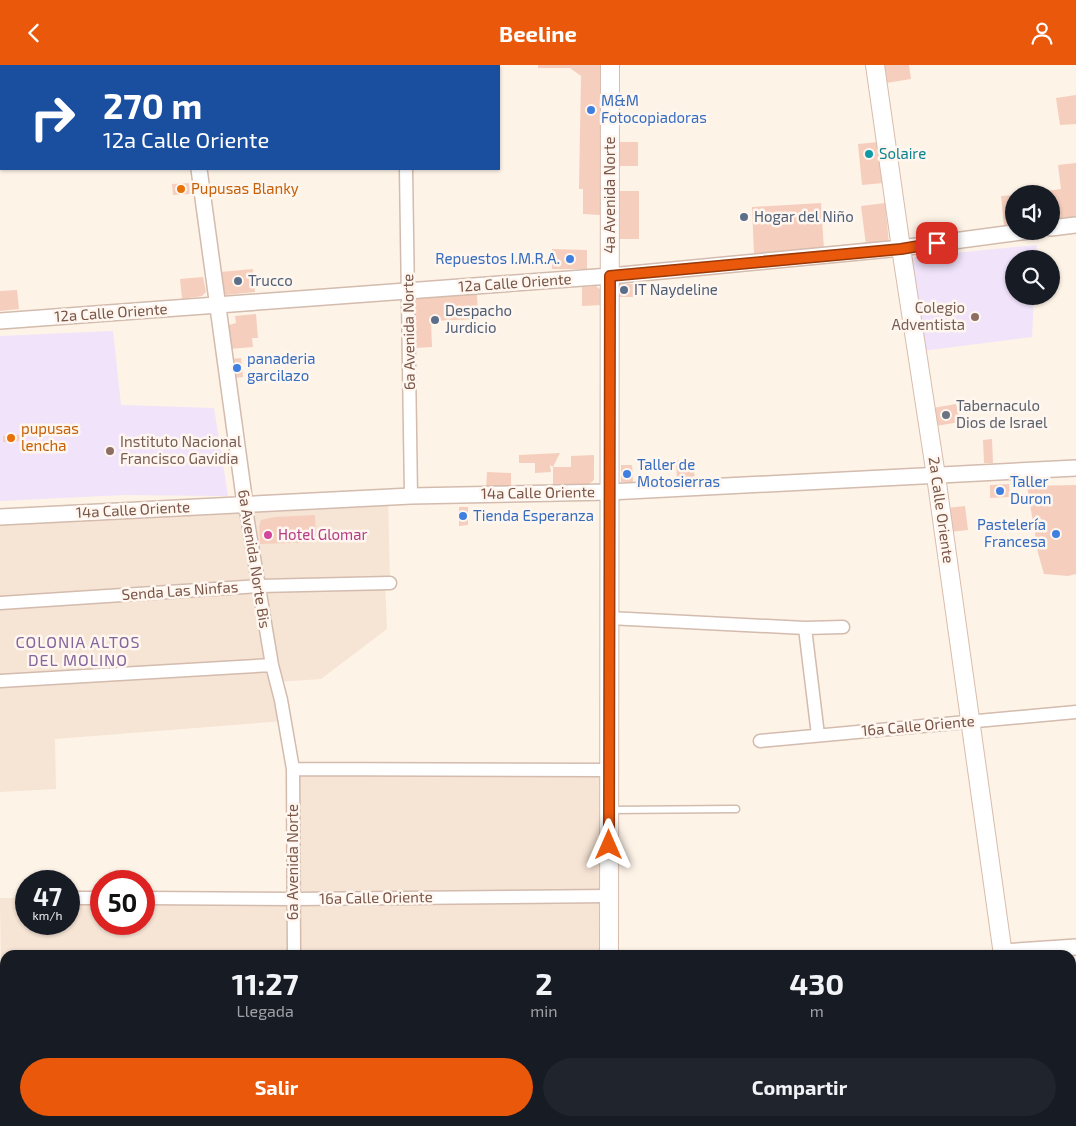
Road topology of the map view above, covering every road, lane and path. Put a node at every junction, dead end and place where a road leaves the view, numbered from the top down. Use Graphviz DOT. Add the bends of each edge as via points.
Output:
graph roads {
  1 [pos="610,65"];
  2 [pos="876,65"];
  3 [pos="199,170"];
  4 [pos="406,170"];
  5 [pos="1076,225"];
  6 [pos="1060,227"];
  7 [pos="1005,234"];
  8 [pos="901,249"];
  9 [pos="610,276"];
  10 [pos="408,290"];
  11 [pos="217,304"];
  12 [pos="0,321"];
  13 [pos="1076,468"];
  14 [pos="936,476"];
  15 [pos="609,492"];
  16 [pos="411,496"];
  17 [pos="245,504"];
  18 [pos="0,517"];
  19 [pos="390,583"];
  20 [pos="259,586"];
  21 [pos="0,603"];
  22 [pos="609,621"];
  23 [pos="843,627"];
  24 [pos="805,628"];
  25 [pos="272,665"];
  26 [pos="0,681"];
  27 [pos="1076,712"];
  28 [pos="971,722"];
  29 [pos="818,735"];
  30 [pos="760,741"];
  31 [pos="293,769"];
  32 [pos="608,770"];
  33 [pos="736,809"];
  34 [pos="609,810"];
  35 [pos="609,896"];
  36 [pos="155,899"];
  37 [pos="294,899"];
  38 [pos="1076,947"];
  39 [pos="294,950"];
  40 [pos="609,950"];
  41 [pos="1003,950"];
  42 [pos="1040,950"];
  1 -- 9 [label="main road, 4a Avenida Norte"];
  2 -- 8 [label="main road, 2a Calle Oriente"];
  3 -- 11 [label="street, 6a Avenida Norte Bis"];
  4 -- 10 [label="street, 6a Avenida Norte"];
  5 -- 6 [label="street"];
  7 -- 8 [label="street, 12a Calle Oriente"];
  8 -- 9 [label="street, 12a Calle Oriente"];
  8 -- 14 [label="main road, 2a Calle Oriente"];
  9 -- 10 [label="street, 12a Calle Oriente"];
  9 -- 15 [label="main road, 4a Avenida Norte"];
  10 -- 11 [label="street, 12a Calle Oriente"];
  10 -- 16 [label="street, 6a Avenida Norte"];
  11 -- 12 [label="street, 12a Calle Oriente"];
  11 -- 17 [label="street, 6a Avenida Norte Bis"];
  13 -- 14 [label="street, 14a Calle Oriente"];
  14 -- 15 [label="street, 14a Calle Oriente"];
  14 -- 28 [label="main road, 2a Calle Oriente"];
  15 -- 16 [label="street, 14a Calle Oriente"];
  15 -- 22 [label="main road, 4a Avenida Norte"];
  16 -- 17 [label="street, 14a Calle Oriente"];
  17 -- 18 [label="street, 14a Calle Oriente"];
  17 -- 20 [label="street, 6a Avenida Norte Bis"];
  19 -- 20 [label="street, Senda Las Ninfas"];
  20 -- 21 [label="street, Senda Las Ninfas"];
  20 -- 25 [label="street, 6a Avenida Norte Bis"];
  22 -- 24 [label="street"];
  22 -- 32 [label="main road, 4a Avenida Norte"];
  23 -- 24 [label="street"];
  24 -- 29 [label="street"];
  25 -- 26 [label="street"];
  25 -- 31 [label="street, 6a Avenida Norte Bis"];
  27 -- 28 [label="street, 16a Calle Oriente"];
  28 -- 29 [label="street, 16a Calle Oriente"];
  28 -- 41 [label="main road, 2a Calle Oriente"];
  29 -- 30 [label="street, 16a Calle Oriente"];
  31 -- 32 [label="street"];
  31 -- 37 [label="street, 6a Avenida Norte"];
  32 -- 34 [label="main road, 4a Avenida Norte"];
  33 -- 34 [label="lane"];
  34 -- 35 [label="main road, 4a Avenida Norte"];
  35 -- 37 [label="street, 16a Calle Oriente"];
  35 -- 40 [label="main road, 4a Avenida Norte"];
  36 -- 37 [label="street, 16a Calle Oriente"];
  37 -- 39 [label="street, 6a Avenida Norte"];
  38 -- 42 [label="street"];
}
